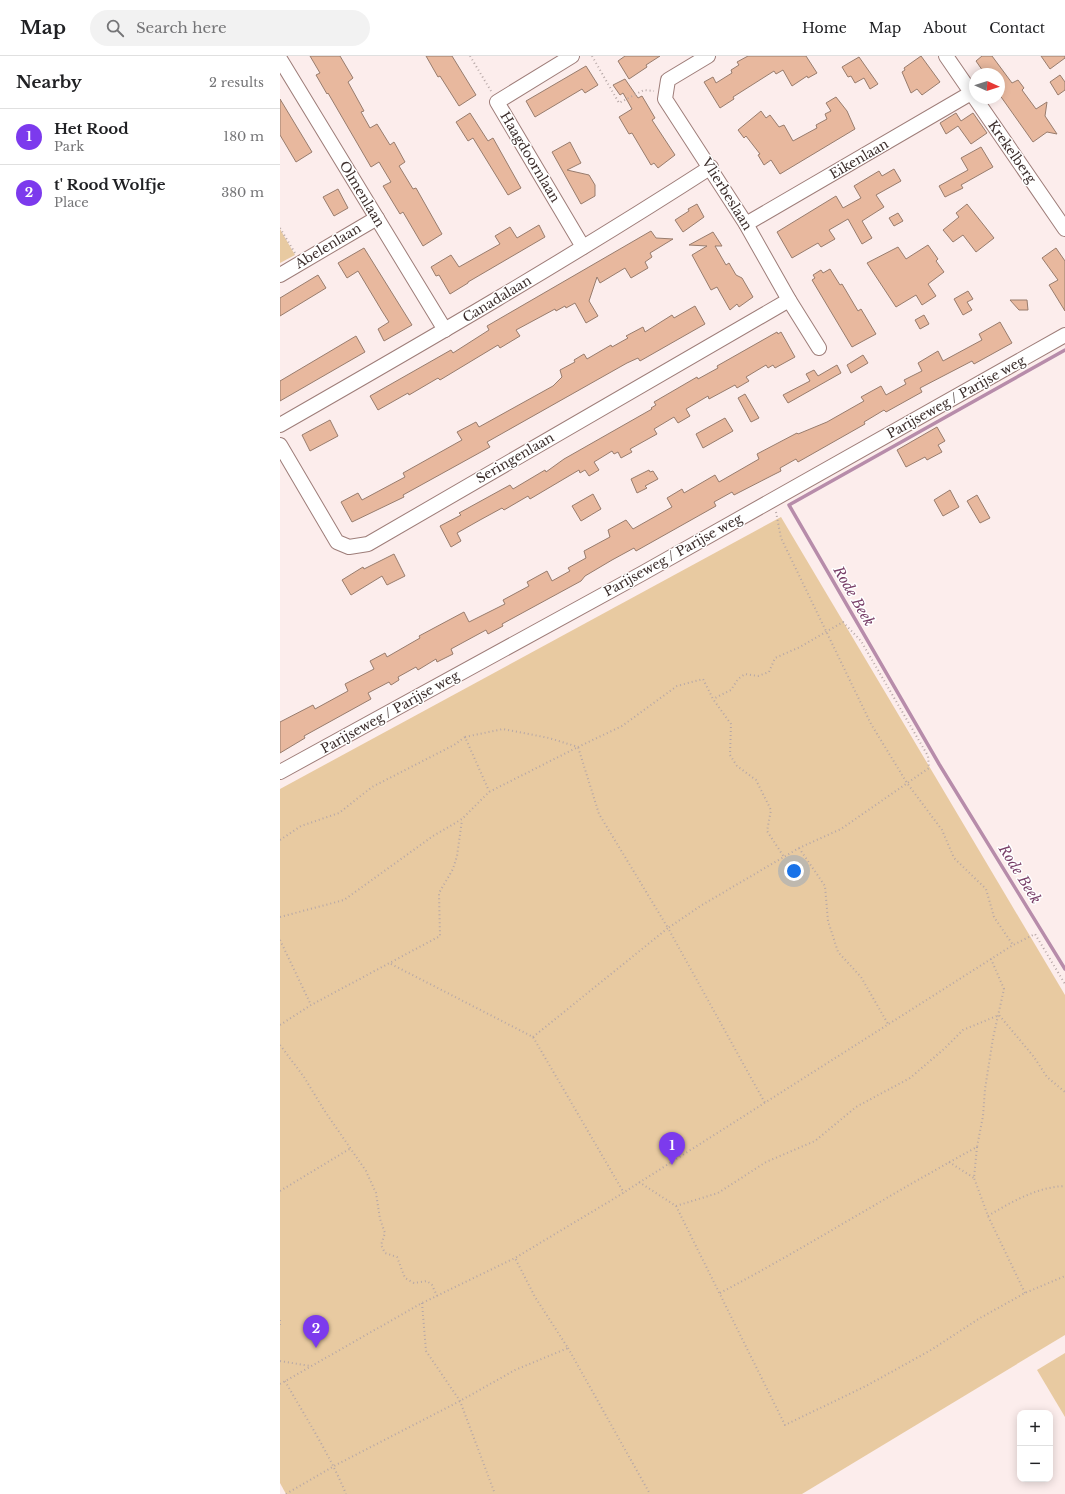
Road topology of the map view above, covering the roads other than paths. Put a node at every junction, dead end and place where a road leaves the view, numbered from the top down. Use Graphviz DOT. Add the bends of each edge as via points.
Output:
graph roads {
  1 [pos="572,56"];
  2 [pos="708,56"];
  3 [pos="946,56"];
  4 [pos="280,59"];
  5 [pos="969,90"];
  6 [pos="969,94"];
  7 [pos="979,104"];
  8 [pos="711,167"];
  9 [pos="377,218"];
  10 [pos="746,224"];
  11 [pos="1065,229"];
  12 [pos="583,247"];
  13 [pos="280,275"];
  14 [pos="788,300"];
  15 [pos="445,330"];
  16 [pos="1065,335"];
  17 [pos="819,348"];
  18 [pos="280,425"];
  19 [pos="280,445"];
  20 [pos="280,772"];
  1 -- 12 [label="street, Haagdoornlaan" via="497,102"];
  2 -- 8 [label="street, Vlierbeslaan" via="668,80 665,99"];
  3 -- 5 [label="street, Krekelberg"];
  4 -- 9 [label="street, Olmenlaan"];
  6 -- 10 [label="street, Eikenlaan"];
  7 -- 11 [label="street, Krekelberg"];
  8 -- 10 [label="street, Vlierbeslaan"];
  8 -- 12 [label="street, Canadalaan"];
  9 -- 13 [label="street, Abelenlaan"];
  9 -- 15 [label="street, Olmenlaan"];
  10 -- 14 [label="street, Vlierbeslaan"];
  12 -- 15 [label="street, Canadalaan"];
  14 -- 17 [label="street, Vlierbeslaan"];
  14 -- 19 [label="street, Seringenlaan" via="368,544 350,547 337,542"];
  15 -- 18 [label="street, Canadalaan"];
  16 -- 20 [label="street, Parijseweg / Parijse weg"];
}
